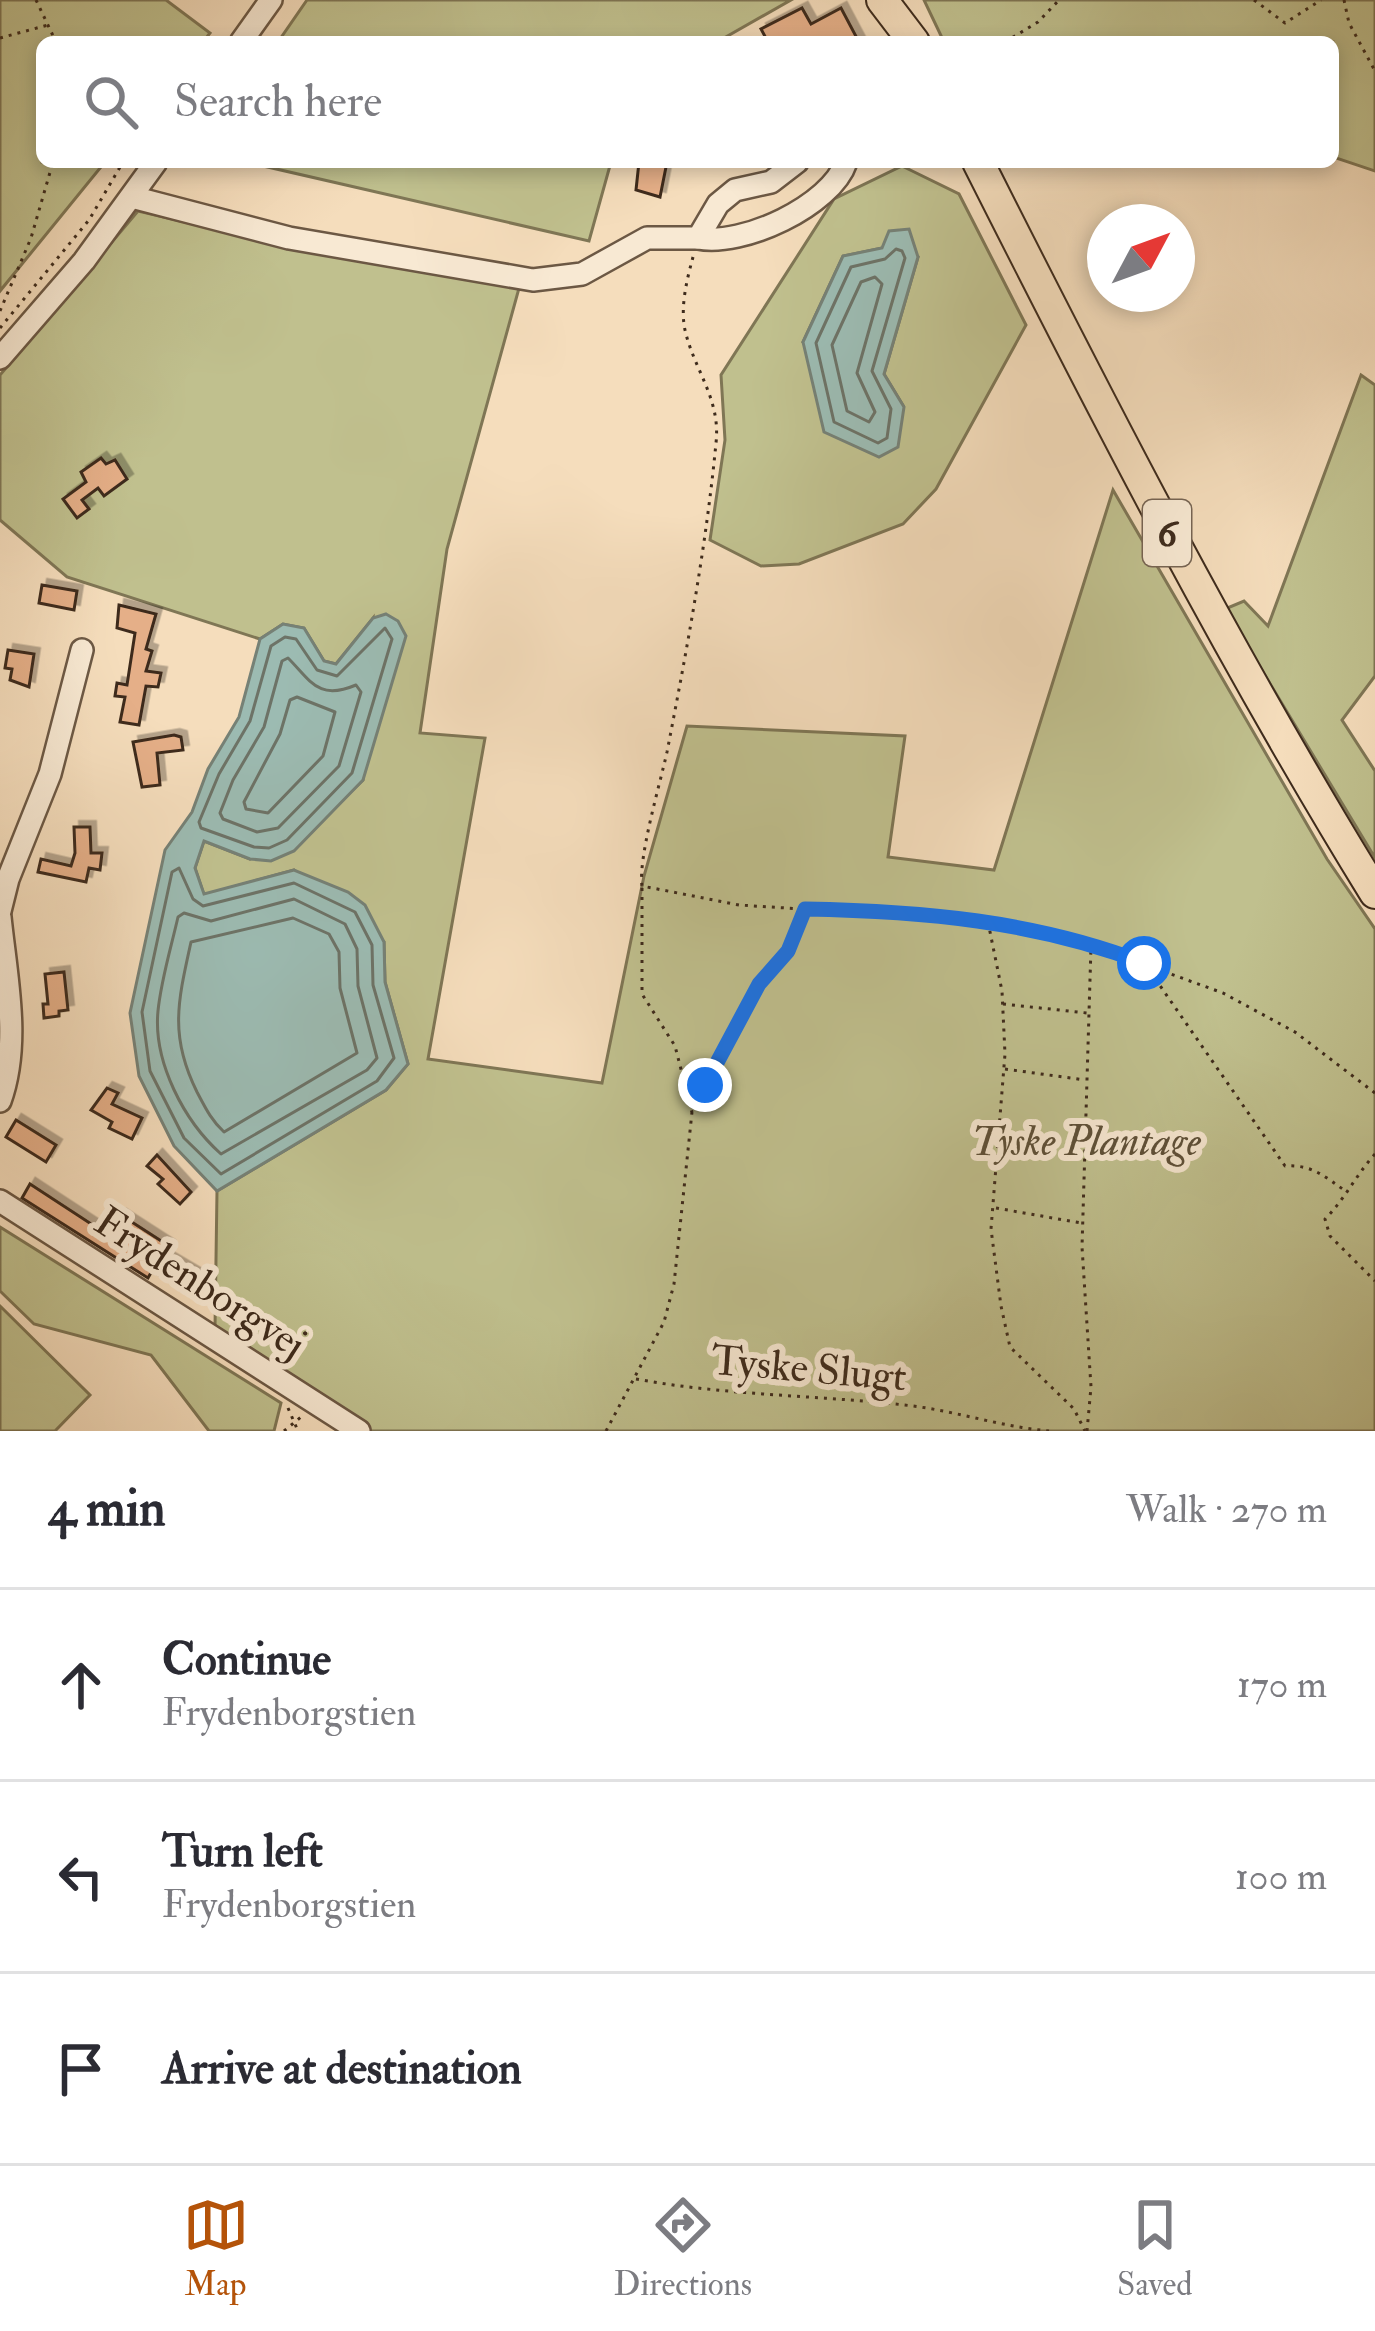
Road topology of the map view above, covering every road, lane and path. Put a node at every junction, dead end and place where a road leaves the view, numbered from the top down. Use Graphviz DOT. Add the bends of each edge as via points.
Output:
graph roads {
  1 [pos="36,0"];
  2 [pos="271,0"];
  3 [pos="882,0"];
  4 [pos="896,0"];
  5 [pos="1059,0"];
  6 [pos="1255,0"];
  7 [pos="1321,0"];
  8 [pos="1344,0"];
  9 [pos="48,25"];
  10 [pos="53,36"];
  11 [pos="245,36"];
  12 [pos="911,36"];
  13 [pos="913,36"];
  14 [pos="1015,36"];
  15 [pos="0,38"];
  16 [pos="1375,71"];
  17 [pos="51,168"];
  18 [pos="120,168"];
  19 [pos="152,168"];
  20 [pos="789,168"];
  21 [pos="842,168"];
  22 [pos="981,168"];
  23 [pos="132,196"];
  24 [pos="698,238"];
  25 [pos="0,310"];
  26 [pos="0,328"];
  27 [pos="0,358"];
  28 [pos="82,650"];
  29 [pos="642,886"];
  30 [pos="1375,893"];
  31 [pos="805,909"];
  32 [pos="0,914"];
  33 [pos="988,922"];
  34 [pos="1091,945"];
  35 [pos="1144,963"];
  36 [pos="1003,1004"];
  37 [pos="1089,1014"];
  38 [pos="1004,1069"];
  39 [pos="1086,1080"];
  40 [pos="1375,1093"];
  41 [pos="0,1101"];
  42 [pos="692,1112"];
  43 [pos="998,1146"];
  44 [pos="1375,1154"];
  45 [pos="1084,1156"];
  46 [pos="1347,1192"];
  47 [pos="0,1201"];
  48 [pos="993,1207"];
  49 [pos="1083,1223"];
  50 [pos="1375,1281"];
  51 [pos="634,1379"];
  52 [pos="286,1401"];
  53 [pos="305,1413"];
  54 [pos="293,1423"];
  55 [pos="606,1429"];
  56 [pos="284,1431"];
  57 [pos="298,1431"];
  58 [pos="359,1431"];
  59 [pos="615,1431"];
  60 [pos="1049,1431"];
  61 [pos="1086,1431"];
  1 -- 9 [label="path"];
  2 -- 11 [label="street"];
  3 -- 12 [label="highway"];
  4 -- 13 [label="highway"];
  5 -- 14 [label="path"];
  6 -- 7 [label="path" via="1285,23"];
  8 -- 16 [label="path"];
  9 -- 10 [label="path"];
  9 -- 15 [label="path"];
  17 -- 25 [label="path"];
  18 -- 26 [label="path" via="89,220"];
  19 -- 23 [label="street"];
  20 -- 24 [label="street" via="771,182 735,190"];
  21 -- 24 [label="street" via="832,186 761,231 717,242"];
  22 -- 30 [label="highway, 6" via="1165,529"];
  23 -- 24 [label="street" via="289,238 533,280 582,274 647,238"];
  23 -- 27 [label="street"];
  24 -- 29 [label="path" via="683,310 713,399 710,524"];
  28 -- 32 [label="street" via="50,775"];
  29 -- 31 [label="path"];
  29 -- 42 [label="path" via="642,994 675,1046"];
  31 -- 33 [label="path"];
  31 -- 42 [label="path"];
  32 -- 41 [label="street" via="10,1022"];
  33 -- 34 [label="path"];
  33 -- 36 [label="path"];
  34 -- 35 [label="path"];
  34 -- 37 [label="path"];
  35 -- 40 [label="path" via="1295,1031"];
  35 -- 46 [label="path" via="1284,1163 1314,1169"];
  36 -- 37 [label="path"];
  36 -- 38 [label="path"];
  37 -- 39 [label="path"];
  38 -- 39 [label="path"];
  38 -- 43 [label="path"];
  39 -- 45 [label="path"];
  42 -- 51 [label="path" via="674,1284"];
  43 -- 45 [label="path"];
  43 -- 48 [label="path"];
  44 -- 46 [label="path"];
  45 -- 49 [label="path"];
  46 -- 50 [label="path" via="1326,1227"];
  47 -- 58 [label="street, Frydenborgvej"];
  48 -- 49 [label="path"];
  48 -- 61 [label="path" via="1010,1347 1074,1408"];
  49 -- 61 [label="path"];
  51 -- 55 [label="path"];
  51 -- 60 [label="path, Tyske Slugt" via="916,1406"];
  52 -- 54 [label="path"];
  53 -- 54 [label="path"];
  54 -- 56 [label="path"];
  54 -- 57 [label="path"];
  55 -- 59 [label="path"];
}
